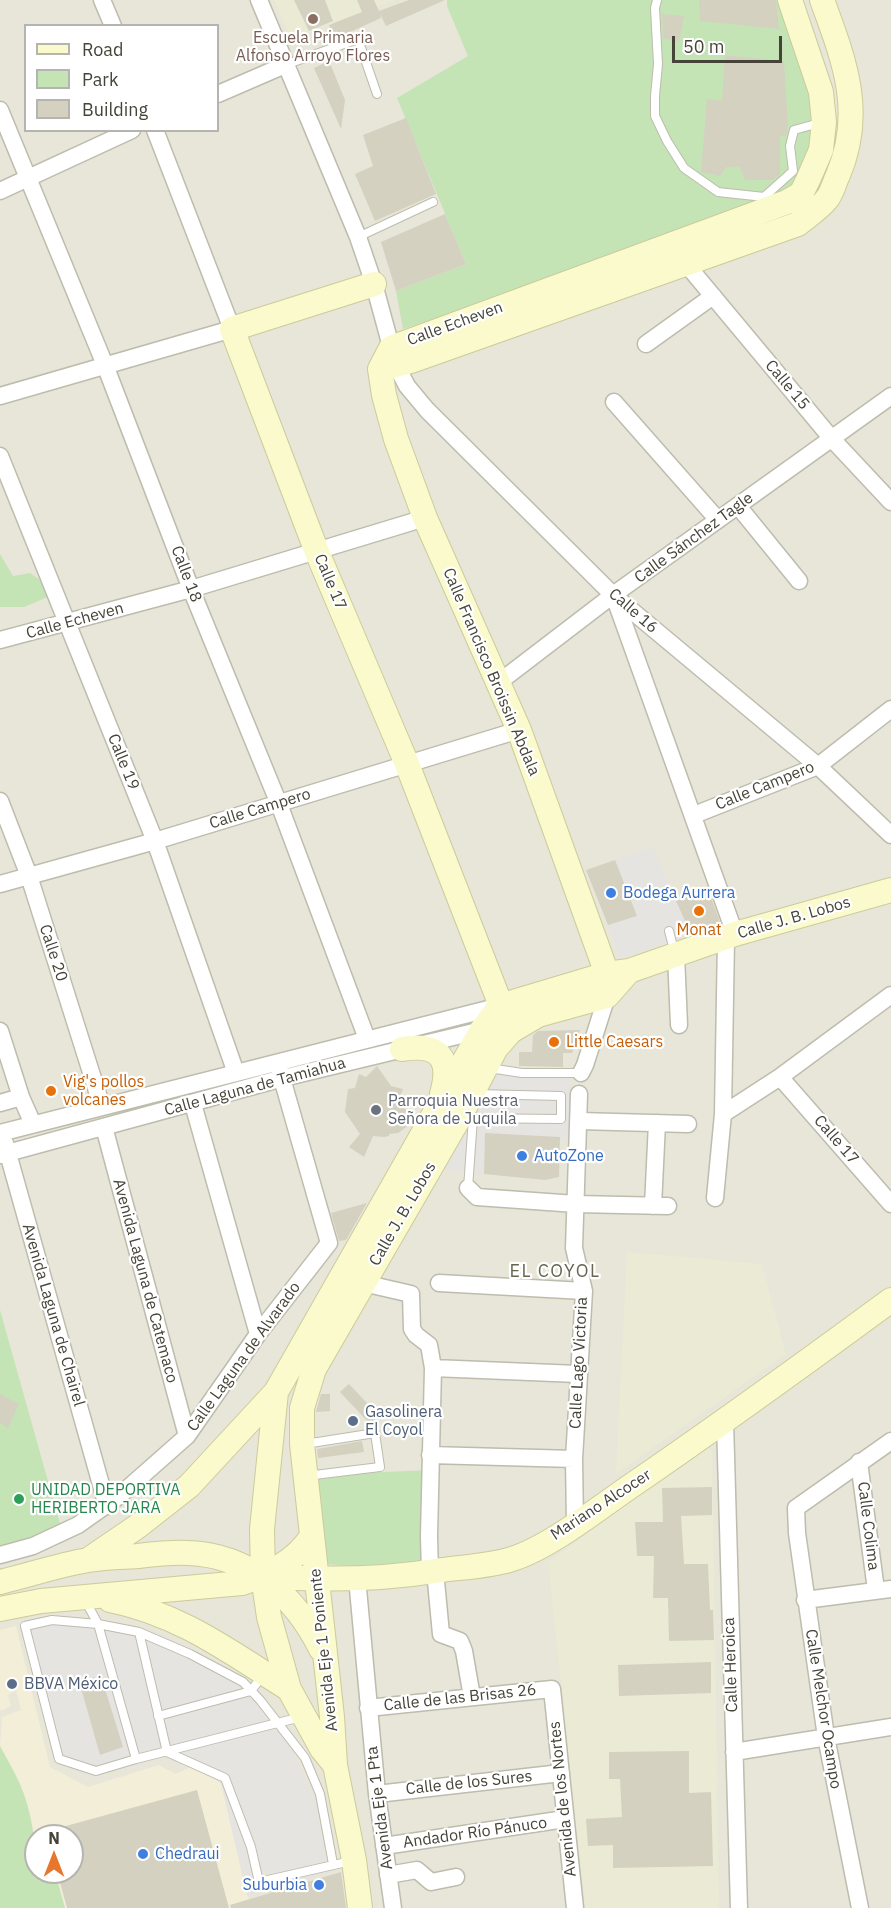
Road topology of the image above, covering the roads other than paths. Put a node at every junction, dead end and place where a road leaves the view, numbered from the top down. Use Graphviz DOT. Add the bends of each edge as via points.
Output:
graph roads {
  1 [pos="102,0"];
  2 [pos="259,0"];
  3 [pos="657,0"];
  4 [pos="790,0"];
  5 [pos="822,0"];
  6 [pos="112,24"];
  7 [pos="285,65"];
  8 [pos="219,94"];
  9 [pos="377,94"];
  10 [pos="0,110"];
  11 [pos="824,122"];
  12 [pos="128,132"];
  13 [pos="156,132"];
  14 [pos="27,179"];
  15 [pos="0,191"];
  16 [pos="433,202"];
  17 [pos="358,237"];
  18 [pos="687,265"];
  19 [pos="374,284"];
  20 [pos="713,296"];
  21 [pos="534,307"];
  22 [pos="232,329"];
  23 [pos="646,344"];
  24 [pos="389,361"];
  25 [pos="105,364"];
  26 [pos="0,396"];
  27 [pos="891,396"];
  28 [pos="614,402"];
  29 [pos="832,439"];
  30 [pos="0,456"];
  31 [pos="891,502"];
  32 [pos="738,506"];
  33 [pos="425,518"];
  34 [pos="718,520"];
  35 [pos="316,552"];
  36 [pos="799,581"];
  37 [pos="191,589"];
  38 [pos="614,596"];
  39 [pos="68,624"];
  40 [pos="0,640"];
  41 [pos="498,683"];
  42 [pos="891,709"];
  43 [pos="519,730"];
  44 [pos="407,764"];
  45 [pos="818,766"];
  46 [pos="0,801"];
  47 [pos="279,804"];
  48 [pos="694,815"];
  49 [pos="891,835"];
  50 [pos="155,841"];
  51 [pos="29,876"];
  52 [pos="0,884"];
  53 [pos="891,890"];
  54 [pos="669,931"];
  55 [pos="731,936"];
  56 [pos="675,955"];
  57 [pos="614,980"];
  58 [pos="891,995"];
  59 [pos="500,1006"];
  60 [pos="679,1026"];
  61 [pos="482,1030"];
  62 [pos="0,1031"];
  63 [pos="512,1031"];
  64 [pos="367,1039"];
  65 [pos="402,1049"];
  66 [pos="486,1067"];
  67 [pos="281,1071"];
  68 [pos="236,1073"];
  69 [pos="581,1073"];
  70 [pos="780,1077"];
  71 [pos="471,1094"];
  72 [pos="579,1094"];
  73 [pos="21,1097"];
  74 [pos="0,1103"];
  75 [pos="193,1104"];
  76 [pos="102,1107"];
  77 [pos="457,1114"];
  78 [pos="723,1114"];
  79 [pos="579,1121"];
  80 [pos="657,1123"];
  81 [pos="33,1124"];
  82 [pos="688,1124"];
  83 [pos="104,1127"];
  84 [pos="1,1130"];
  85 [pos="4,1154"];
  86 [pos="468,1188"];
  87 [pos="715,1198"];
  88 [pos="576,1204"];
  89 [pos="891,1204"];
  90 [pos="329,1243"];
  91 [pos="360,1243"];
  92 [pos="363,1283"];
  93 [pos="439,1283"];
  94 [pos="584,1291"];
  95 [pos="891,1300"];
  96 [pos="258,1334"];
  97 [pos="432,1368"];
  98 [pos="578,1374"];
  99 [pos="276,1392"];
  100 [pos="725,1422"];
  101 [pos="187,1436"];
  102 [pos="891,1441"];
  103 [pos="302,1444"];
  104 [pos="430,1455"];
  105 [pos="574,1459"];
  106 [pos="860,1462"];
  107 [pos="314,1475"];
  108 [pos="107,1506"];
  109 [pos="575,1524"];
  110 [pos="312,1536"];
  111 [pos="0,1555"];
  112 [pos="88,1560"];
  113 [pos="433,1572"];
  114 [pos="263,1576"];
  115 [pos="357,1578"];
  116 [pos="318,1580"];
  117 [pos="0,1582"];
  118 [pos="884,1589"];
  119 [pos="84,1597"];
  120 [pos="806,1600"];
  121 [pos="0,1609"];
  122 [pos="98,1624"];
  123 [pos="139,1632"];
  124 [pos="326,1659"];
  125 [pos="258,1682"];
  126 [pos="289,1689"];
  127 [pos="552,1689"];
  128 [pos="472,1697"];
  129 [pos="368,1708"];
  130 [pos="158,1716"];
  131 [pos="304,1716"];
  132 [pos="277,1724"];
  133 [pos="891,1727"];
  134 [pos="826,1737"];
  135 [pos="167,1752"];
  136 [pos="734,1752"];
  137 [pos="136,1759"];
  138 [pos="335,1765"];
  139 [pos="561,1773"];
  140 [pos="377,1794"];
  141 [pos="566,1819"];
  142 [pos="384,1846"];
  143 [pos="344,1862"];
  144 [pos="388,1875"];
  145 [pos="456,1877"];
  146 [pos="360,1908"];
  147 [pos="393,1908"];
  148 [pos="575,1908"];
  149 [pos="739,1908"];
  150 [pos="860,1908"];
  1 -- 6 [label="street"];
  2 -- 7 [label="street, Calle Francisco Broissin Abdala"];
  3 -- 11 [label="lane" via="655,116 684,168 718,192 764,197 793,171 790,146 794,130"];
  4 -- 11 [label="main road, Calle Echeven" via="821,92"];
  5 -- 18 [label="main road, Calle Echeven" via="840,49 852,101 850,135 827,199 798,224"];
  7 -- 8 [label="street"];
  7 -- 9 [label="lane" via="358,39"];
  7 -- 17 [label="street, Calle Francisco Broissin Abdala"];
  10 -- 14 [label="street, Calle 18"];
  11 -- 21 [label="main road, Calle Echeven" via="821,150 801,194"];
  12 -- 14 [label="street"];
  13 -- 22 [label="street, Calle 17"];
  14 -- 15 [label="street"];
  14 -- 25 [label="street, Calle 18"];
  16 -- 17 [label="lane"];
  17 -- 19 [label="street, Calle Francisco Broissin Abdala"];
  18 -- 20 [label="street, Calle 15"];
  18 -- 21 [label="main road, Calle Echeven"];
  19 -- 22 [label="main road"];
  19 -- 24 [label="street, Calle Francisco Broissin Abdala"];
  20 -- 23 [label="street"];
  20 -- 29 [label="street, Calle 15"];
  21 -- 24 [label="main road, Calle Echeven"];
  22 -- 25 [label="street"];
  22 -- 35 [label="main road, Calle 17"];
  24 -- 33 [label="main road, Calle Francisco Broissin Abdala" via="384,395"];
  24 -- 38 [label="street, Calle 16" via="427,410"];
  25 -- 26 [label="street"];
  25 -- 37 [label="street, Calle 18"];
  27 -- 29 [label="street, Calle Sánchez Tagle"];
  28 -- 34 [label="street"];
  29 -- 31 [label="street, Calle 15"];
  29 -- 32 [label="street, Calle Sánchez Tagle"];
  30 -- 39 [label="street, Calle 19"];
  32 -- 34 [label="street, Calle Sánchez Tagle"];
  32 -- 36 [label="street"];
  33 -- 35 [label="street, Calle Echeven"];
  33 -- 41 [label="main road, Calle Francisco Broissin Abdala"];
  34 -- 38 [label="street, Calle Sánchez Tagle"];
  35 -- 37 [label="street, Calle Echeven"];
  35 -- 44 [label="main road, Calle 17"];
  37 -- 39 [label="street, Calle Echeven"];
  37 -- 47 [label="street, Calle 18"];
  38 -- 41 [label="street, Calle Sánchez Tagle"];
  38 -- 45 [label="street, Calle 16"];
  38 -- 48 [label="street"];
  39 -- 40 [label="street, Calle Echeven"];
  39 -- 50 [label="street, Calle 19"];
  41 -- 43 [label="main road, Calle Francisco Broissin Abdala"];
  42 -- 45 [label="street, Calle Campero"];
  43 -- 44 [label="street, Calle Campero"];
  43 -- 57 [label="main road, Calle Francisco Broissin Abdala"];
  44 -- 47 [label="street, Calle Campero"];
  44 -- 59 [label="main road, Calle 17"];
  45 -- 48 [label="street, Calle Campero"];
  45 -- 49 [label="street, Calle 16"];
  46 -- 51 [label="street, Calle 20"];
  47 -- 50 [label="street, Calle Campero"];
  47 -- 64 [label="street, Calle 18"];
  48 -- 55 [label="street"];
  50 -- 51 [label="street, Calle Campero"];
  50 -- 68 [label="street, Calle 19"];
  51 -- 52 [label="street, Calle Campero"];
  51 -- 76 [label="street, Calle 20"];
  53 -- 55 [label="main road, Calle J. B. Lobos"];
  54 -- 56 [label="lane"];
  55 -- 56 [label="main road, Calle J. B. Lobos"];
  55 -- 78 [label="street"];
  56 -- 57 [label="main road, Calle J. B. Lobos"];
  56 -- 60 [label="street"];
  57 -- 59 [label="main road, Calle J. B. Lobos"];
  57 -- 63 [label="main road, Calle J. B. Lobos"];
  57 -- 69 [label="street"];
  58 -- 70 [label="street"];
  59 -- 61 [label="main road, Calle J. B. Lobos"];
  59 -- 63 [label="main road, Calle 17"];
  59 -- 64 [label="street, Calle Laguna de Tamiahua"];
  61 -- 63 [label="street, Calle Laguna de Tamiahua"];
  61 -- 65 [label="street, Calle Laguna de Tamiahua"];
  61 -- 77 [label="main road, Calle J. B. Lobos"];
  62 -- 73 [label="street"];
  63 -- 66 [label="main road, Calle J. B. Lobos" via="496,1048"];
  64 -- 67 [label="street, Calle Laguna de Tamiahua"];
  65 -- 67 [label="street, Calle Laguna de Tamiahua"];
  65 -- 77 [label="main road" via="425,1049 441,1056"];
  66 -- 69 [label="lane" via="522,1073"];
  66 -- 71 [label="main road, Calle J. B. Lobos"];
  67 -- 68 [label="street, Calle Laguna de Tamiahua"];
  67 -- 75 [label="street, Calle Laguna de Tamiahua"];
  67 -- 90 [label="street"];
  68 -- 76 [label="street, Calle Laguna de Tamiahua"];
  70 -- 78 [label="street"];
  70 -- 89 [label="street, Calle 17"];
  71 -- 77 [label="main road, Calle J. B. Lobos"];
  71 -- 77 [label="lane" via="561,1096 561,1119"];
  72 -- 79 [label="street, Calle Lago Victoria"];
  73 -- 74 [label="street"];
  73 -- 81 [label="street"];
  75 -- 83 [label="street, Calle Laguna de Tamiahua"];
  75 -- 96 [label="street"];
  76 -- 81 [label="street, Calle Laguna de Tamiahua"];
  77 -- 86 [label="lane"];
  77 -- 91 [label="main road, Calle J. B. Lobos"];
  77 -- 92 [label="main road, Calle J. B. Lobos"];
  78 -- 87 [label="street"];
  79 -- 80 [label="street"];
  79 -- 88 [label="street, Calle Lago Victoria"];
  80 -- 82 [label="street"];
  80 -- 88 [label="street" via="661,1206"];
  81 -- 84 [label="street, Calle Laguna de Tamiahua"];
  83 -- 85 [label="street, Calle Laguna de Tamiahua"];
  83 -- 101 [label="street, Avenida Laguna de Catemaco"];
  84 -- 85 [label="street, Avenida Laguna de Chairel"];
  85 -- 108 [label="street, Avenida Laguna de Chairel"];
  86 -- 88 [label="street" via="477,1197"];
  88 -- 94 [label="street, Calle Lago Victoria" via="574,1248"];
  90 -- 91 [label="street"];
  90 -- 96 [label="street, Calle Laguna de Alvarado"];
  91 -- 99 [label="main road, Calle J. B. Lobos"];
  92 -- 97 [label="street" via="411,1293 412,1329 429,1345"];
  92 -- 103 [label="main road, Calle J. B. Lobos" via="314,1369 302,1408"];
  93 -- 94 [label="street"];
  94 -- 98 [label="street, Calle Lago Victoria"];
  95 -- 100 [label="main road, Mariano Alcocer"];
  96 -- 101 [label="street, Calle Laguna de Alvarado"];
  97 -- 98 [label="street"];
  97 -- 104 [label="street"];
  98 -- 105 [label="street, Calle Lago Victoria"];
  99 -- 112 [label="main road" via="189,1486"];
  99 -- 114 [label="main road, Avenida Eje 1 Poniente" via="262,1529"];
  100 -- 109 [label="main road, Mariano Alcocer"];
  100 -- 136 [label="street, Calle Heroica"];
  101 -- 108 [label="street, Calle Laguna de Alvarado"];
  102 -- 106 [label="street"];
  103 -- 107 [label="lane" via="375,1433 380,1467"];
  103 -- 110 [label="main road, Calle J. B. Lobos"];
  104 -- 105 [label="street"];
  104 -- 113 [label="street" via="429,1536"];
  105 -- 109 [label="street, Calle Lago Victoria"];
  106 -- 118 [label="street, Calle Colima"];
  106 -- 120 [label="street, Calle Melchor Ocampo" via="796,1508"];
  108 -- 111 [label="street, Calle Laguna de Alvarado" via="33,1546"];
  109 -- 113 [label="main road, Mariano Alcocer" via="513,1559"];
  110 -- 114 [label="main road" via="292,1559"];
  110 -- 116 [label="main road, Avenida Eje 1 Poniente"];
  112 -- 114 [label="main road" via="190,1553 223,1558"];
  112 -- 117 [label="main road"];
  113 -- 115 [label="main road, Mariano Alcocer"];
  113 -- 128 [label="street" via="441,1634 460,1641"];
  114 -- 116 [label="main road, Mariano Alcocer"];
  114 -- 119 [label="main road" via="242,1583"];
  114 -- 124 [label="main road" via="296,1607"];
  114 -- 126 [label="main road, Avenida Eje 1 Poniente" via="269,1617"];
  115 -- 116 [label="main road, Mariano Alcocer"];
  115 -- 129 [label="street, Avenida Eje 1 Pta"];
  116 -- 124 [label="main road, Avenida Eje 1 Poniente"];
  118 -- 120 [label="street"];
  119 -- 121 [label="main road"];
  119 -- 122 [label="lane"];
  119 -- 125 [label="main road" via="119,1602 202,1633"];
  120 -- 134 [label="street, Calle Melchor Ocampo"];
  122 -- 123 [label="lane"];
  122 -- 137 [label="lane"];
  122 -- 137 [label="lane" via="52,1620 25,1626 59,1759 96,1771"];
  123 -- 125 [label="lane" via="243,1682"];
  123 -- 130 [label="lane"];
  124 -- 138 [label="main road, Avenida Eje 1 Poniente"];
  125 -- 126 [label="main road"];
  125 -- 130 [label="lane"];
  125 -- 132 [label="lane"];
  126 -- 131 [label="main road, Avenida Eje 1 Poniente"];
  127 -- 128 [label="street, Calle de las Brisas 26"];
  127 -- 139 [label="street, Avenida de los Nortes"];
  128 -- 129 [label="street, Calle de las Brisas 26"];
  129 -- 140 [label="street, Avenida Eje 1 Pta"];
  130 -- 135 [label="lane"];
  131 -- 132 [label="lane"];
  131 -- 138 [label="main road, Avenida Eje 1 Poniente"];
  132 -- 135 [label="lane"];
  132 -- 143 [label="lane" via="305,1758"];
  133 -- 134 [label="street"];
  134 -- 136 [label="street"];
  134 -- 150 [label="street, Calle Melchor Ocampo"];
  135 -- 137 [label="lane"];
  135 -- 143 [label="lane" via="225,1778 251,1847 259,1882"];
  136 -- 149 [label="street, Calle Heroica"];
  138 -- 143 [label="main road, Avenida Eje 1 Poniente"];
  139 -- 140 [label="street, Calle de los Sures"];
  139 -- 141 [label="street, Avenida de los Nortes"];
  140 -- 142 [label="street, Avenida Eje 1 Pta"];
  141 -- 142 [label="street, Andador Río Pánuco"];
  141 -- 148 [label="street, Avenida de los Nortes"];
  142 -- 144 [label="street, Avenida Eje 1 Pta"];
  143 -- 146 [label="main road, Avenida Eje 1 Poniente"];
  144 -- 145 [label="street" via="417,1870 431,1882"];
  144 -- 147 [label="street, Avenida Eje 1 Pta"];
}
